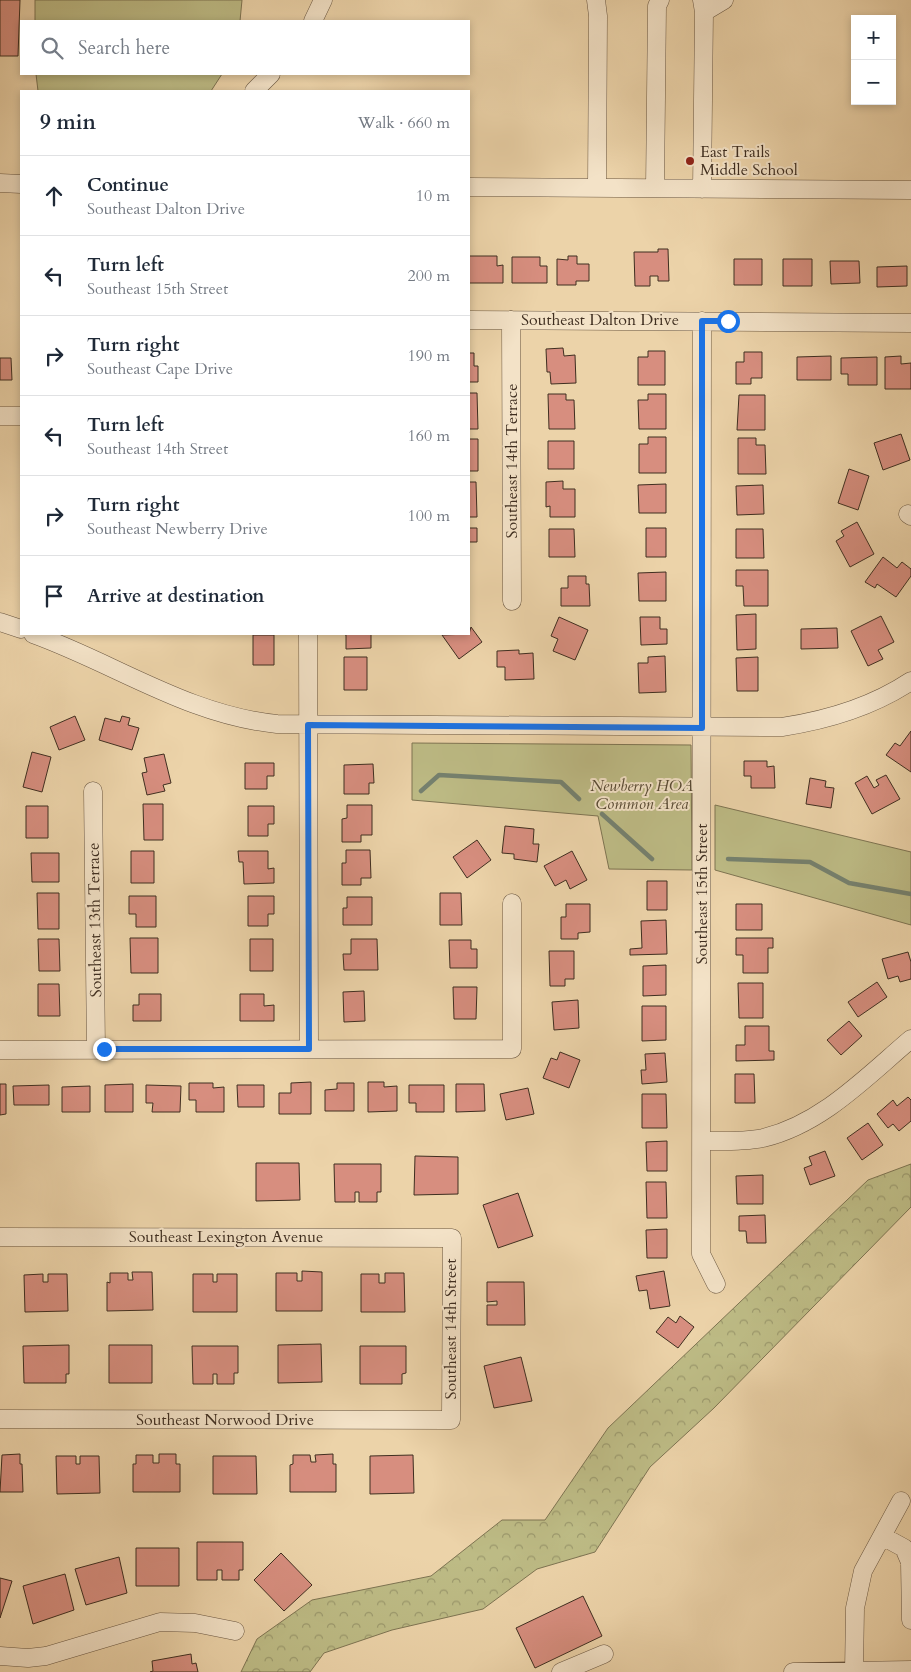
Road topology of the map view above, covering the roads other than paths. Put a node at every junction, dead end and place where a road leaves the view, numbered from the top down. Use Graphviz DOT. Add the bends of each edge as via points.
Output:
graph roads {
  1 [pos="323,0"];
  2 [pos="596,0"];
  3 [pos="660,0"];
  4 [pos="724,0"];
  5 [pos="703,6"];
  6 [pos="313,20"];
  7 [pos="270,75"];
  8 [pos="255,90"];
  9 [pos="0,182"];
  10 [pos="20,184"];
  11 [pos="470,187"];
  12 [pos="597,188"];
  13 [pos="655,188"];
  14 [pos="702,189"];
  15 [pos="911,190"];
  16 [pos="470,320"];
  17 [pos="511,320"];
  18 [pos="702,321"];
  19 [pos="911,323"];
  20 [pos="0,416"];
  21 [pos="20,416"];
  22 [pos="512,601"];
  23 [pos="0,622"];
  24 [pos="20,629"];
  25 [pos="35,635"];
  26 [pos="308,635"];
  27 [pos="911,681"];
  28 [pos="308,725"];
  29 [pos="702,728"];
  30 [pos="93,791"];
  31 [pos="512,903"];
  32 [pos="911,1039"];
  33 [pos="96,1049"];
  34 [pos="309,1049"];
  35 [pos="0,1050"];
  36 [pos="702,1141"];
  37 [pos="0,1237"];
  38 [pos="452,1238"];
  39 [pos="716,1284"];
  40 [pos="0,1419"];
  41 [pos="451,1420"];
  42 [pos="900,1500"];
  43 [pos="882,1536"];
  44 [pos="911,1620"];
  45 [pos="235,1632"];
  46 [pos="604,1654"];
  47 [pos="0,1656"];
  48 [pos="47,1664"];
  49 [pos="911,1670"];
  50 [pos="854,1671"];
  51 [pos="561,1672"];
  52 [pos="793,1672"];
  1 -- 6 [label="street"];
  2 -- 12 [label="street"];
  3 -- 13 [label="street" via="657,6"];
  4 -- 5 [label="street"];
  5 -- 14 [label="street"];
  7 -- 8 [label="street"];
  9 -- 10 [label="street"];
  11 -- 12 [label="street"];
  12 -- 13 [label="street"];
  13 -- 14 [label="street"];
  14 -- 15 [label="street"];
  16 -- 17 [label="street, Southeast Dalton Drive"];
  17 -- 18 [label="street, Southeast Dalton Drive"];
  17 -- 22 [label="street, Southeast 14th Terrace"];
  18 -- 19 [label="street, Southeast Dalton Drive"];
  18 -- 29 [label="street, Southeast 15th Street"];
  20 -- 21 [label="street"];
  23 -- 24 [label="street"];
  25 -- 28 [label="street" via="197,707 250,721"];
  26 -- 28 [label="street"];
  27 -- 29 [label="street" via="838,716 810,723 782,727"];
  28 -- 29 [label="street"];
  28 -- 34 [label="street"];
  29 -- 36 [label="street, Southeast 15th Street"];
  30 -- 33 [label="street, Southeast 13th Terrace"];
  31 -- 34 [label="street" via="512,1049"];
  32 -- 36 [label="street" via="842,1098 797,1126 756,1139"];
  33 -- 34 [label="street"];
  33 -- 35 [label="street"];
  36 -- 39 [label="street, Southeast 15th Street" via="701,1254"];
  37 -- 38 [label="street, Southeast Lexington Avenue"];
  38 -- 41 [label="street, Southeast 14th Street"];
  40 -- 41 [label="street, Southeast Norwood Drive"];
  42 -- 43 [label="street"];
  43 -- 44 [label="street" via="904,1548 910,1562"];
  43 -- 50 [label="street" via="863,1571 855,1608"];
  45 -- 48 [label="street" via="195,1623 160,1622"];
  46 -- 51 [label="street"];
  47 -- 48 [label="street" via="28,1658"];
  49 -- 50 [label="street"];
  50 -- 52 [label="street"];
}
